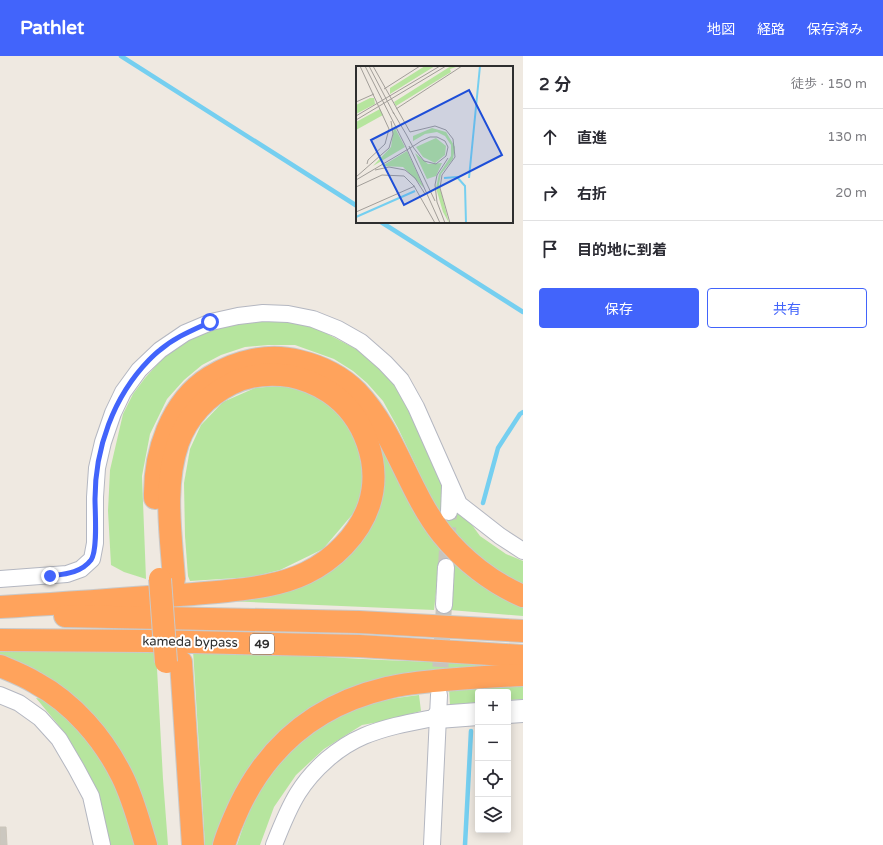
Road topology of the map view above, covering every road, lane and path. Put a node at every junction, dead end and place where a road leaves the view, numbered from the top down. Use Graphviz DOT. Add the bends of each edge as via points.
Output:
graph roads {
  1 [pos="450,483"];
  2 [pos="449,512"];
  3 [pos="523,551"];
  4 [pos="446,567"];
  5 [pos="0,579"];
  6 [pos="167,579"];
  7 [pos="523,596"];
  8 [pos="444,605"];
  9 [pos="0,607"];
  10 [pos="0,615"];
  11 [pos="523,631"];
  12 [pos="0,640"];
  13 [pos="523,656"];
  14 [pos="173,662"];
  15 [pos="0,666"];
  16 [pos="523,675"];
  17 [pos="0,695"];
  18 [pos="439,695"];
  19 [pos="523,711"];
  20 [pos="511,712"];
  21 [pos="475,714"];
  22 [pos="438,717"];
  23 [pos="102,845"];
  24 [pos="146,845"];
  25 [pos="180,845"];
  26 [pos="193,845"];
  27 [pos="224,845"];
  28 [pos="274,845"];
  29 [pos="432,845"];
  1 -- 2 [label="street"];
  1 -- 3 [label="street" via="459,504"];
  1 -- 5 [label="street" via="401,380 361,342 313,319 288,314 238,316 210,322 185,333 160,350 139,370 123,392 103,442 97,468 95,543 92,559 81,569 66,574"];
  4 -- 8 [label="street"];
  6 -- 7 [label="highway" via="155,526 155,495 161,446 168,426 191,393 220,370 237,363 273,358 292,359 327,370 356,391 378,419 427,512 442,533 458,552 478,569"];
  6 -- 9 [label="highway" via="174,459 178,442 186,426 208,399 235,382 251,377 284,375 315,384 343,403 357,420 368,442 374,472 373,489 362,521 338,551 323,563 286,581 266,586 183,595"];
  6 -- 14 [label="highway"];
  10 -- 11 [label="highway, kameda bypass / 49" via="359,622"];
  12 -- 13 [label="highway, kameda bypass / 49" via="359,646"];
  14 -- 25 [label="highway"];
  14 -- 26 [label="highway"];
  15 -- 24 [label="highway" via="37,683 55,695 99,738 122,777"];
  16 -- 27 [label="highway" via="406,684 364,694 320,714 284,742 270,757 245,794"];
  17 -- 23 [label="street" via="18,703 40,718 59,739 91,796"];
  18 -- 22 [label="street"];
  19 -- 20 [label="street"];
  21 -- 22 [label="street"];
  22 -- 28 [label="street" via="394,726 364,736 338,750 316,770 298,792"];
  22 -- 29 [label="street"];
}
